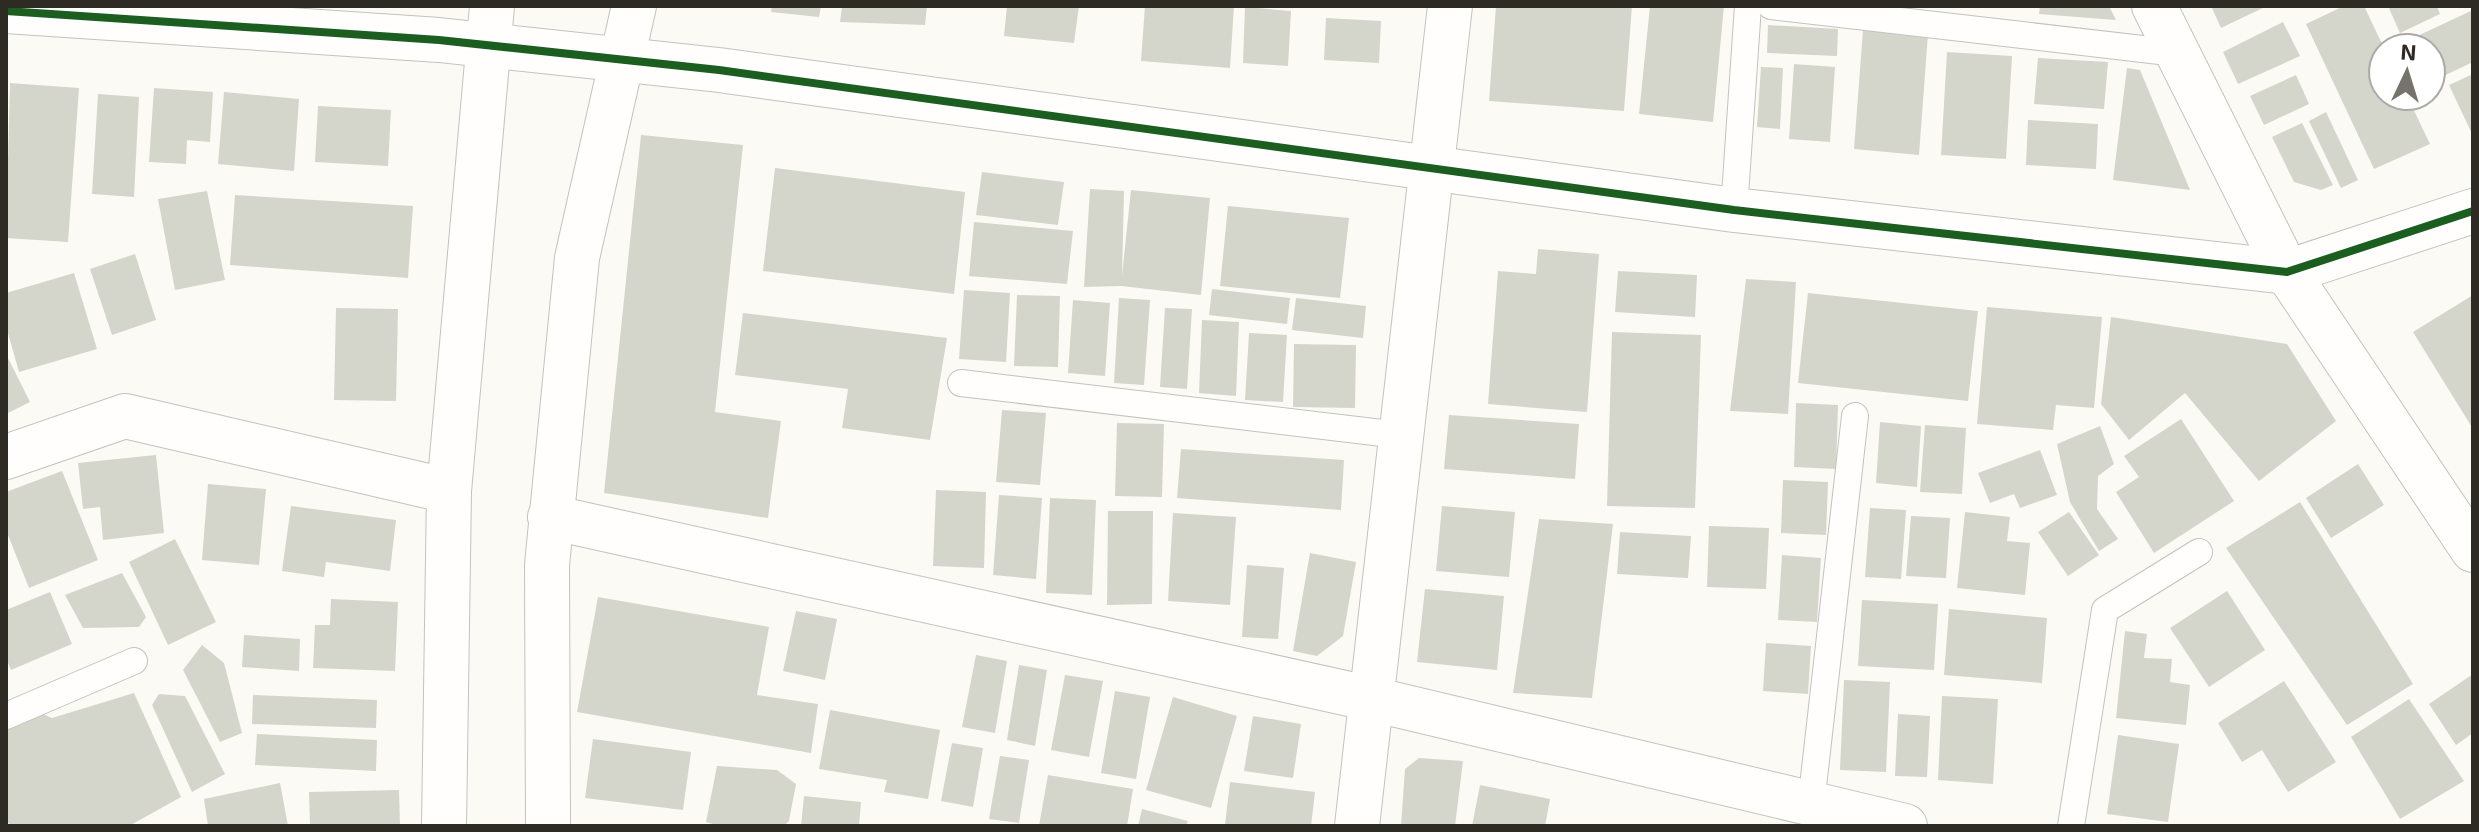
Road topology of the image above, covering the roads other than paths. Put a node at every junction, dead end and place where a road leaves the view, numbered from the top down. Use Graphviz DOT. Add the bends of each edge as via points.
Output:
graph roads {
  1 [pos="634,6"];
  2 [pos="1450,6"];
  3 [pos="1748,6"];
  4 [pos="1771,6"];
  5 [pos="2154,6"];
  6 [pos="6,11"];
  7 [pos="491,26"];
  8 [pos="2177,53"];
  9 [pos="620,58"];
  10 [pos="1432,168"];
  11 [pos="1734,210"];
  12 [pos="2473,211"];
  13 [pos="2287,272"];
  14 [pos="961,383"];
  15 [pos="1855,416"];
  16 [pos="1399,435"];
  17 [pos="6,457"];
  18 [pos="449,491"];
  19 [pos="550,517"];
  20 [pos="2473,550"];
  21 [pos="2199,552"];
  22 [pos="134,661"];
  23 [pos="1372,699"];
  24 [pos="6,716"];
  25 [pos="1811,804"];
  26 [pos="444,826"];
  27 [pos="548,826"];
  28 [pos="1357,826"];
  29 [pos="1905,826"];
  30 [pos="2071,826"];
  1 -- 9 [label="street"];
  2 -- 10 [label="street"];
  3 -- 11 [label="lane"];
  4 -- 8 [label="lane"];
  5 -- 8 [label="street"];
  6 -- 7 [label="street"];
  7 -- 9 [label="street"];
  7 -- 18 [label="street"];
  8 -- 13 [label="street"];
  9 -- 10 [label="street"];
  9 -- 19 [label="street" via="577,258"];
  10 -- 11 [label="street"];
  10 -- 16 [label="street"];
  11 -- 13 [label="street"];
  12 -- 13 [label="street"];
  13 -- 20 [label="street"];
  14 -- 16 [label="lane"];
  15 -- 25 [label="lane"];
  16 -- 23 [label="street"];
  17 -- 18 [label="street" via="125,416"];
  18 -- 26 [label="street"];
  19 -- 23 [label="street"];
  19 -- 27 [label="street"];
  21 -- 30 [label="lane" via="2105,610"];
  22 -- 24 [label="lane"];
  23 -- 25 [label="street"];
  23 -- 28 [label="street"];
  25 -- 29 [label="street"];
}
